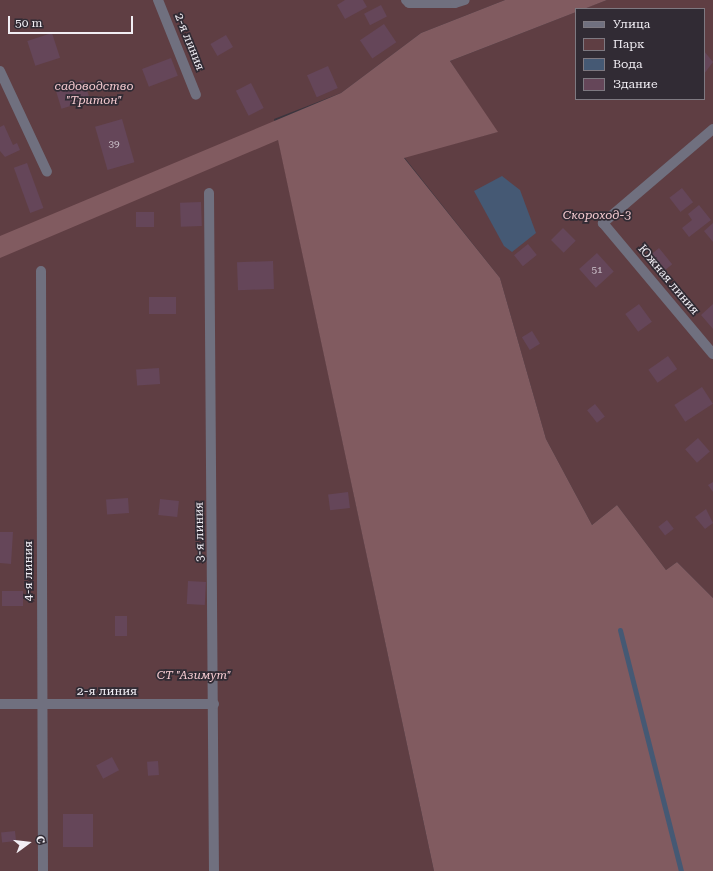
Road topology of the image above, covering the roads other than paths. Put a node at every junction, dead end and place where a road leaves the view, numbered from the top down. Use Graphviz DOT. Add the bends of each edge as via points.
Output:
graph roads {
  1 [pos="158,0"];
  2 [pos="406,0"];
  3 [pos="465,0"];
  4 [pos="0,71"];
  5 [pos="196,95"];
  6 [pos="713,129"];
  7 [pos="48,172"];
  8 [pos="210,193"];
  9 [pos="41,271"];
  10 [pos="713,354"];
  11 [pos="0,704"];
  12 [pos="214,704"];
  13 [pos="43,705"];
  14 [pos="43,871"];
  15 [pos="214,871"];
  1 -- 5 [label="street, 2-я линия"];
  2 -- 3 [label="street" via="409,3"];
  4 -- 7 [label="street"];
  6 -- 10 [label="street, Южная линия" via="603,223"];
  8 -- 12 [label="street, 3-я линия"];
  9 -- 13 [label="street, 4-я линия"];
  11 -- 13 [label="street, 2-я линия"];
  12 -- 13 [label="street, 2-я линия"];
  12 -- 15 [label="street, 3-я линия"];
  13 -- 14 [label="street, 4-я линия"];
}
